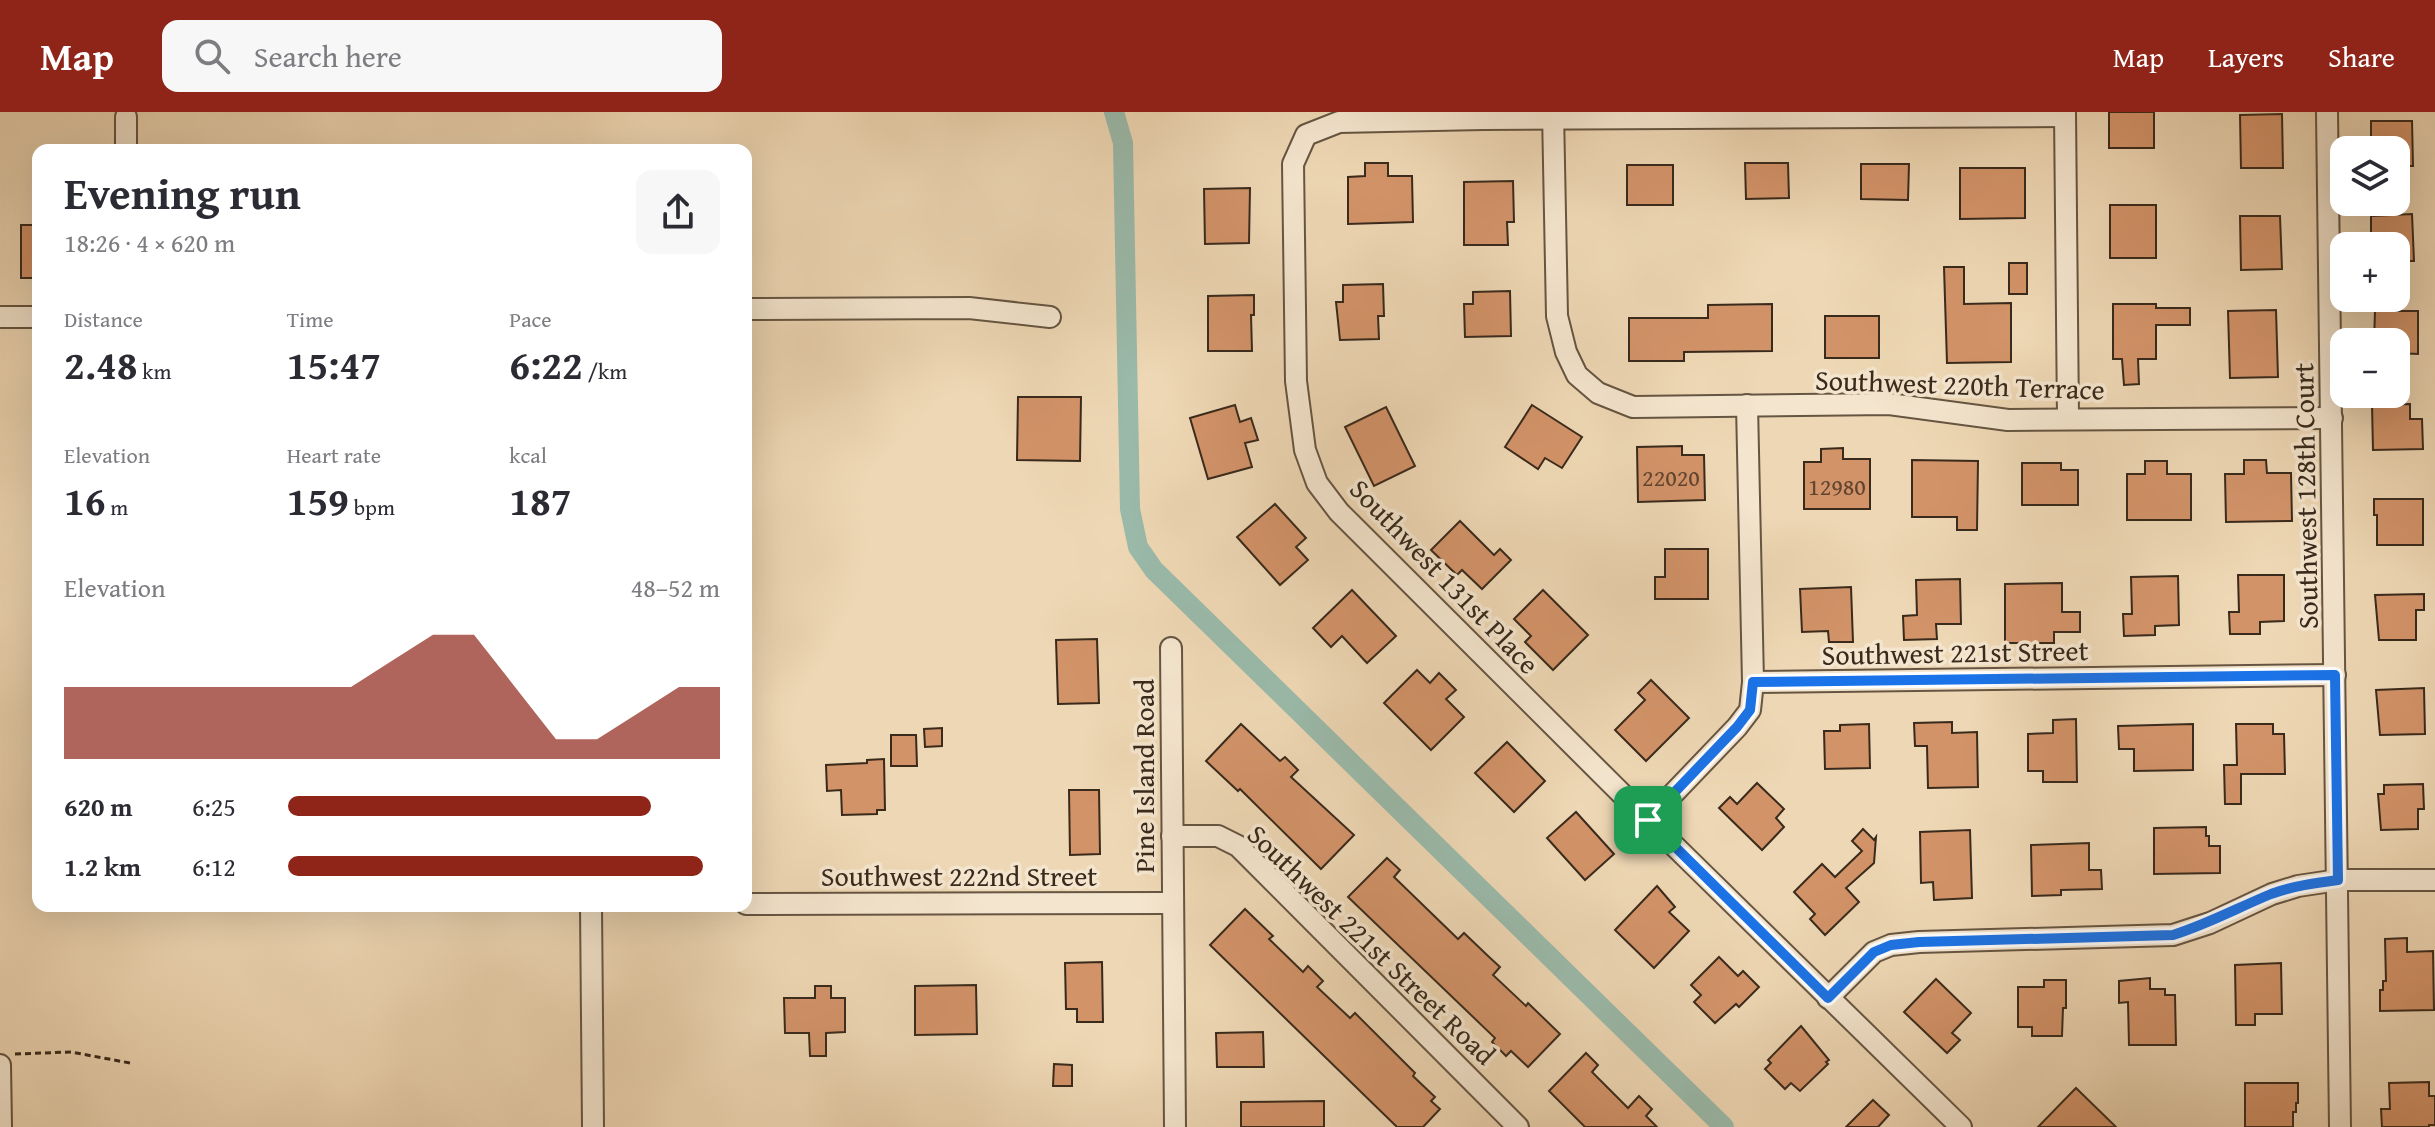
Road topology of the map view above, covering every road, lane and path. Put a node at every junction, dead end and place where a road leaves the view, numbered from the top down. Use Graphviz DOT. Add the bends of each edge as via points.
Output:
graph roads {
  1 [pos="2327,112"];
  2 [pos="2065,114"];
  3 [pos="1553,116"];
  4 [pos="126,117"];
  5 [pos="126,144"];
  6 [pos="752,309"];
  7 [pos="0,317"];
  8 [pos="32,317"];
  9 [pos="1050,317"];
  10 [pos="1747,405"];
  11 [pos="2332,418"];
  12 [pos="2068,419"];
  13 [pos="1171,648"];
  14 [pos="2335,675"];
  15 [pos="1753,682"];
  16 [pos="1648,820"];
  17 [pos="1172,836"];
  18 [pos="2338,880"];
  19 [pos="2435,880"];
  20 [pos="1172,903"];
  21 [pos="752,904"];
  22 [pos="591,912"];
  23 [pos="1828,998"];
  24 [pos="7,1059"];
  25 [pos="130,1063"];
  26 [pos="1,1127"];
  27 [pos="593,1127"];
  28 [pos="1175,1127"];
  29 [pos="1518,1127"];
  30 [pos="1961,1127"];
  31 [pos="2340,1127"];
  1 -- 11 [label="street, Southwest 128th Court"];
  2 -- 3 [label="street"];
  2 -- 12 [label="street"];
  3 -- 10 [label="street, Southwest 220th Terrace" via="1557,316 1577,375 1598,393 1633,407"];
  3 -- 16 [label="street, Southwest 131st Place" via="1339,122 1306,135 1293,164 1296,381 1305,450 1317,483 1339,512"];
  4 -- 5 [label="street"];
  6 -- 9 [label="street" via="969,308"];
  7 -- 8 [label="street"];
  10 -- 12 [label="street, Southwest 220th Terrace" via="1889,404 2008,420"];
  10 -- 15 [label="street"];
  11 -- 12 [label="street, Southwest 220th Terrace"];
  11 -- 14 [label="street, Southwest 128th Court"];
  13 -- 17 [label="street, Pine Island Road"];
  14 -- 15 [label="street, Southwest 221st Street"];
  14 -- 18 [label="street, Southwest 128th Court"];
  15 -- 16 [label="street" via="1750,710"];
  16 -- 23 [label="street, Southwest 131st Place"];
  17 -- 20 [label="street, Pine Island Road"];
  17 -- 29 [label="street, Southwest 221st Street Road" via="1218,836 1238,846"];
  18 -- 19 [label="street"];
  18 -- 23 [label="street" via="2272,894 2173,935 1891,945 1874,952"];
  18 -- 31 [label="street, Southwest 128th Court"];
  20 -- 21 [label="street, Southwest 222nd Street"];
  20 -- 28 [label="street, Pine Island Road"];
  22 -- 27 [label="street"];
  23 -- 30 [label="street, Southwest 131st Place"];
  24 -- 25 [label="path" via="71,1052"];
  24 -- 26 [label="street"];
}
